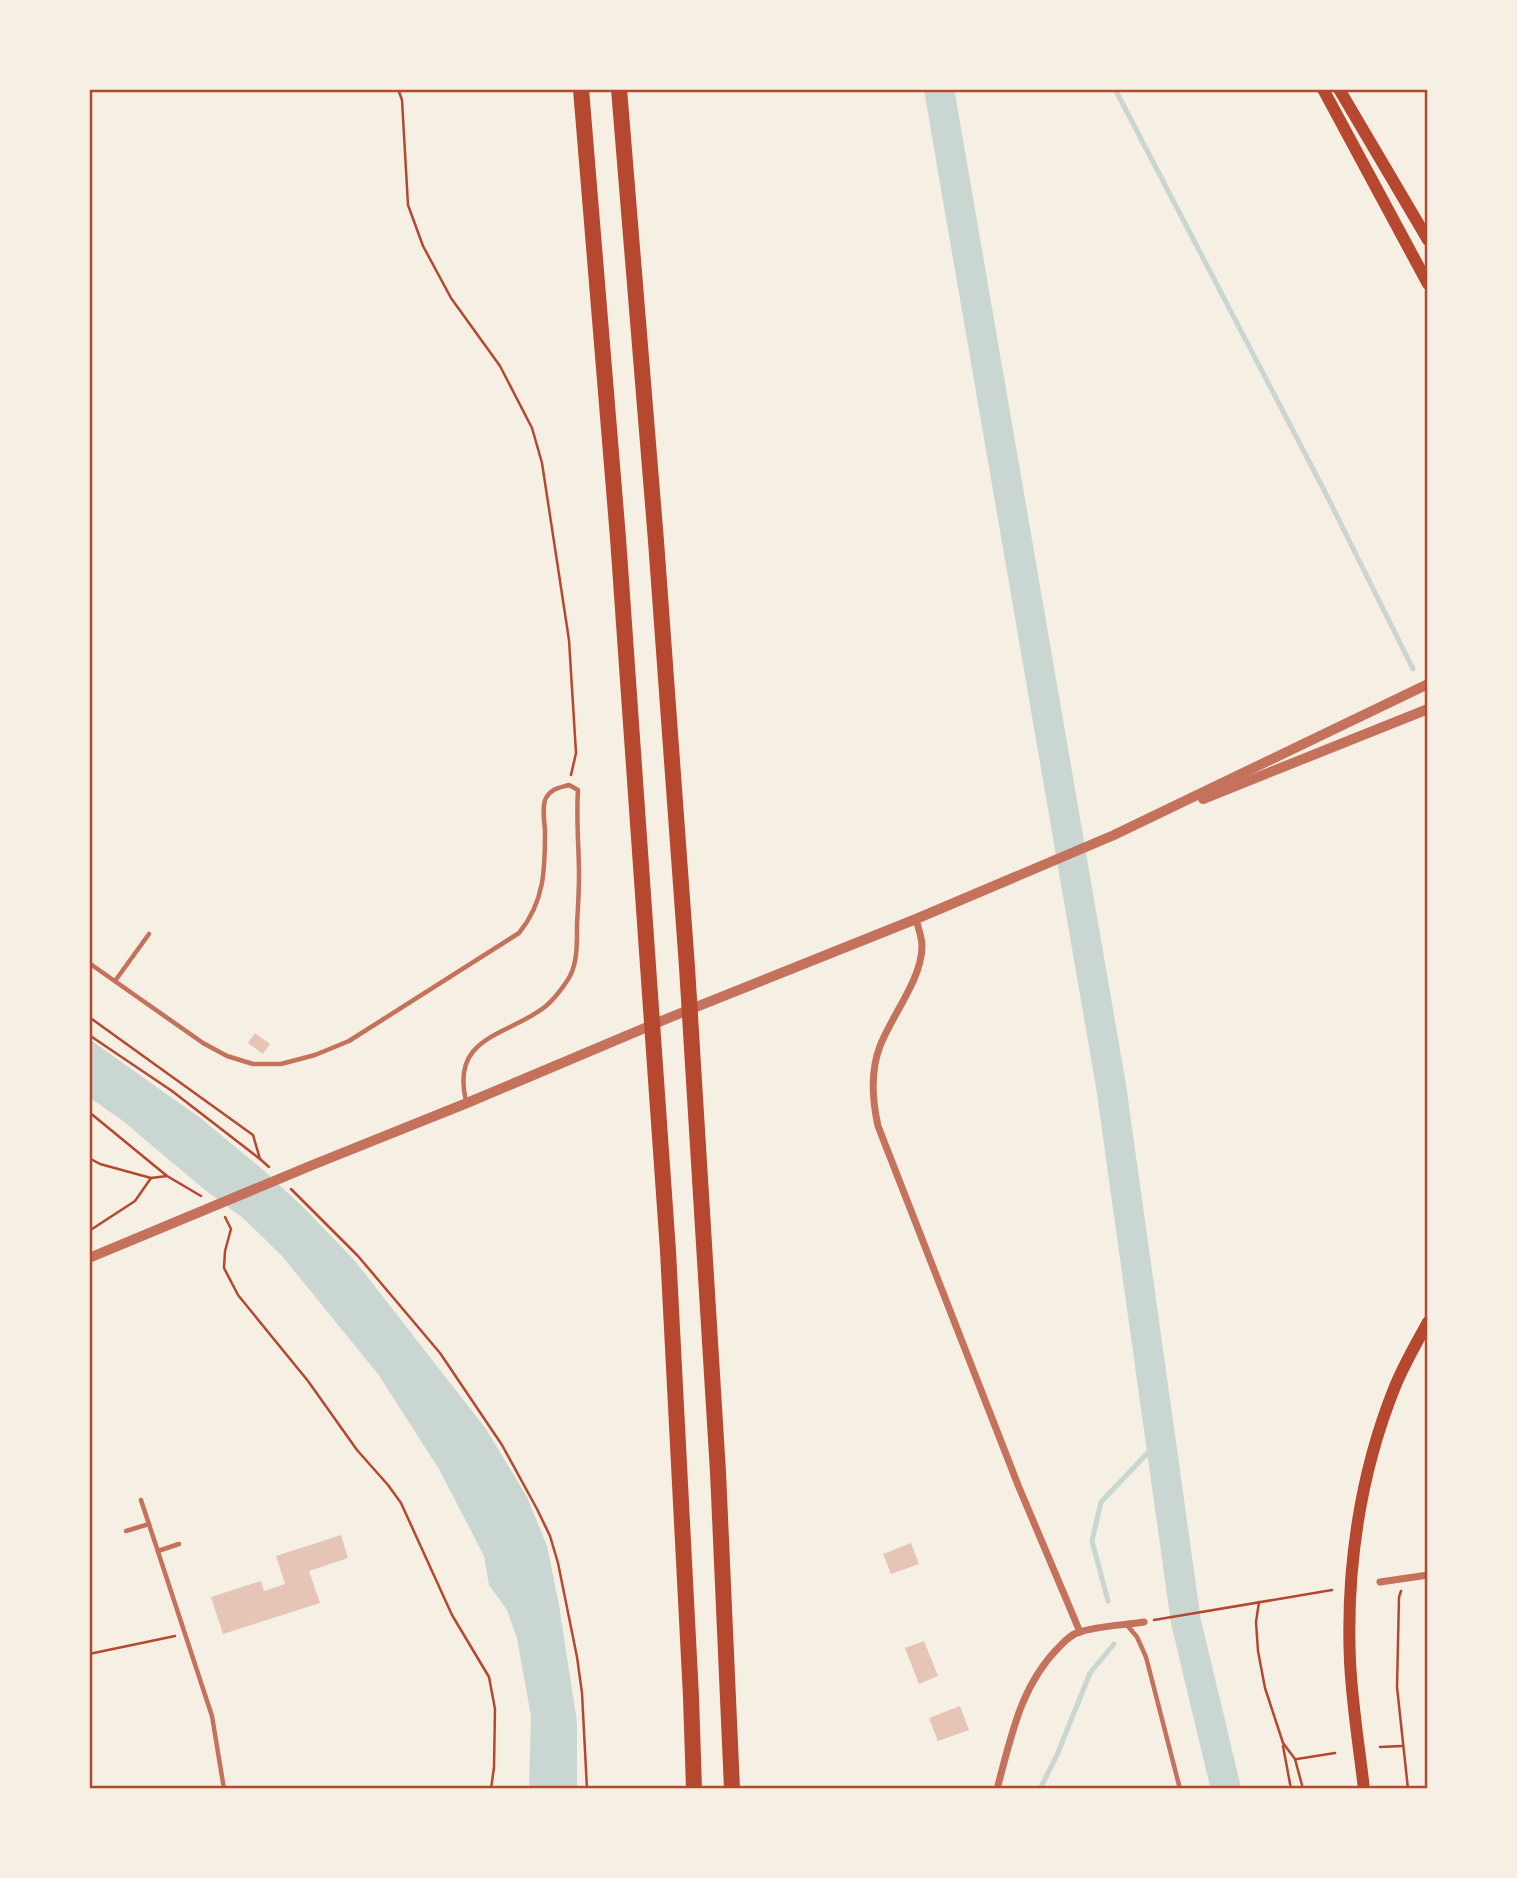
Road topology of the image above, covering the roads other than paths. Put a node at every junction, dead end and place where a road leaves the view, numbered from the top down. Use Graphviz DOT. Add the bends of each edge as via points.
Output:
graph roads {
  1 [pos="580,89"];
  2 [pos="619,89"];
  3 [pos="1323,89"];
  4 [pos="1339,89"];
  5 [pos="1428,240"];
  6 [pos="1428,284"];
  7 [pos="1428,684"];
  8 [pos="1428,709"];
  9 [pos="1116,833"];
  10 [pos="916,919"];
  11 [pos="149,934"];
  12 [pos="89,963"];
  13 [pos="115,981"];
  14 [pos="467,1103"];
  15 [pos="89,1258"];
  16 [pos="1428,1322"];
  17 [pos="141,1500"];
  18 [pos="149,1524"];
  19 [pos="126,1531"];
  20 [pos="179,1544"];
  21 [pos="158,1552"];
  22 [pos="1428,1575"];
  23 [pos="1380,1583"];
  24 [pos="1144,1622"];
  25 [pos="1126,1625"];
  26 [pos="1080,1632"];
  27 [pos="224,1789"];
  28 [pos="694,1789"];
  29 [pos="732,1789"];
  30 [pos="997,1789"];
  31 [pos="1180,1789"];
  32 [pos="1364,1789"];
  1 -- 28 [label="highway" via="618,538 667,1237"];
  2 -- 29 [label="highway" via="687,967"];
  3 -- 6 [label="main road"];
  4 -- 5 [label="main road"];
  7 -- 9 [label="street"];
  8 -- 9 [label="street"];
  9 -- 10 [label="street"];
  10 -- 14 [label="street"];
  10 -- 26 [label="street" via="922,946 918,969 874,1064 873,1104 878,1126"];
  11 -- 13 [label="lane"];
  12 -- 13 [label="lane"];
  13 -- 14 [label="lane" via="203,1043 253,1063 281,1064 349,1041 519,933 539,900 545,859 544,800 553,789 569,785 578,790 579,875 577,943 569,979 546,1006 475,1048 462,1083"];
  14 -- 15 [label="street"];
  16 -- 32 [label="main road" via="1384,1415 1366,1475 1356,1535 1350,1660"];
  17 -- 18 [label="lane"];
  18 -- 19 [label="lane"];
  18 -- 21 [label="lane"];
  20 -- 21 [label="lane"];
  21 -- 27 [label="lane" via="212,1716"];
  22 -- 23 [label="street"];
  24 -- 25 [label="street"];
  25 -- 26 [label="street"];
  25 -- 31 [label="lane" via="1138,1637 1146,1657"];
  26 -- 30 [label="street" via="1053,1653 1027,1689"];
}
